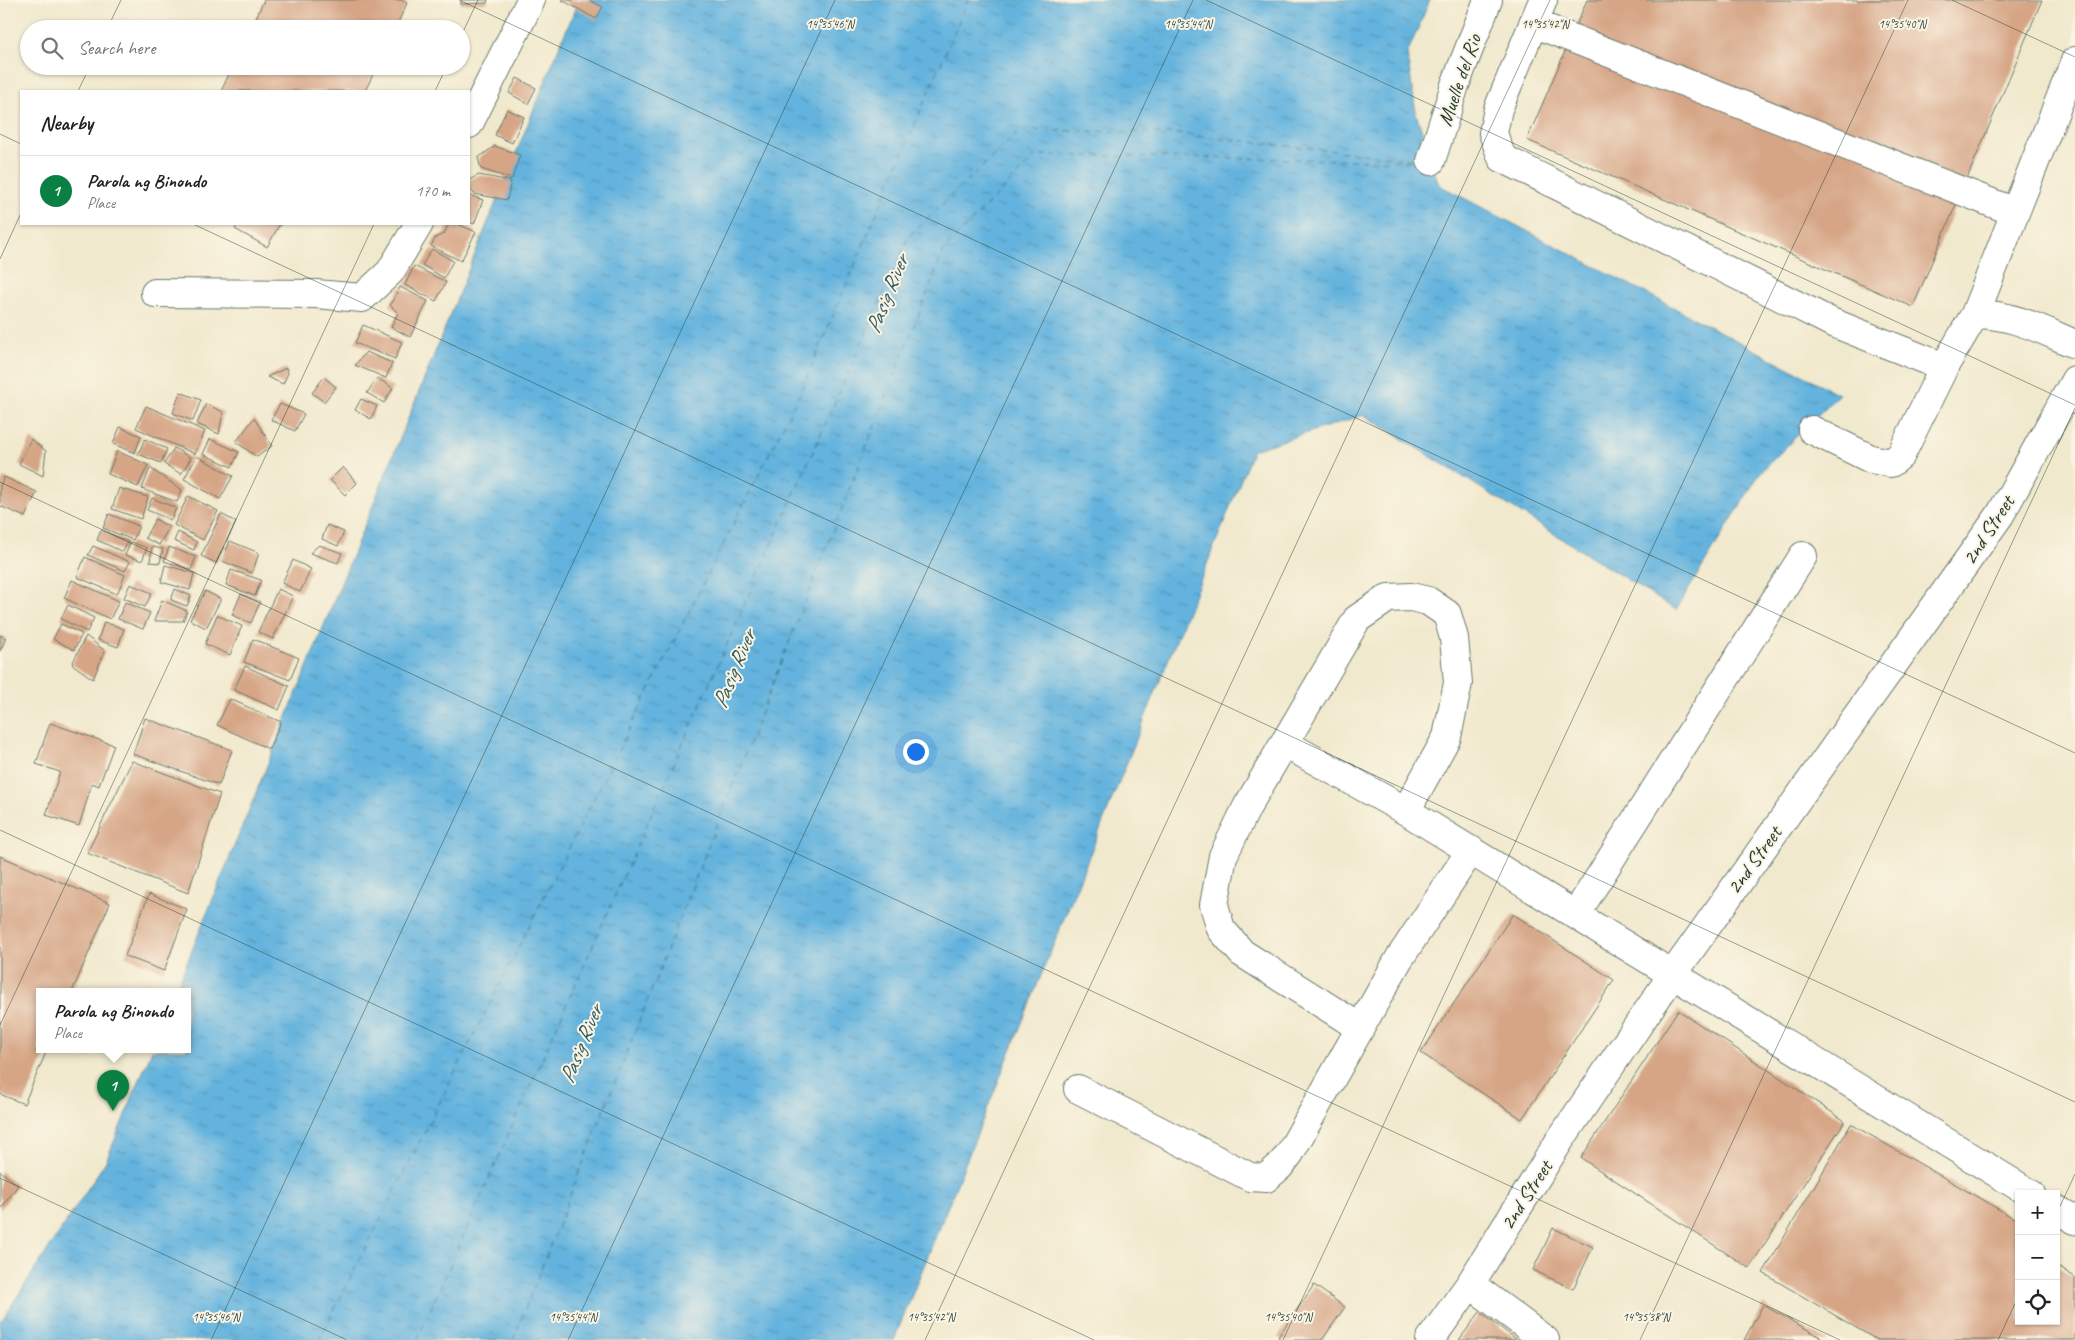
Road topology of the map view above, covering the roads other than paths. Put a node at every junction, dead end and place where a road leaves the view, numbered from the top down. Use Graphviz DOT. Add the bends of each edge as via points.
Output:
graph roads {
  1 [pos="531,0"];
  2 [pos="1488,0"];
  3 [pos="1538,12"];
  4 [pos="2075,61"];
  5 [pos="470,122"];
  6 [pos="1431,161"];
  7 [pos="2015,212"];
  8 [pos="417,229"];
  9 [pos="155,293"];
  10 [pos="1975,314"];
  11 [pos="2075,344"];
  12 [pos="1944,367"];
  13 [pos="2074,384"];
  14 [pos="1812,430"];
  15 [pos="1803,556"];
  16 [pos="1284,743"];
  17 [pos="1406,811"];
  18 [pos="1470,850"];
  19 [pos="1576,914"];
  20 [pos="1673,974"];
  21 [pos="1360,1027"];
  22 [pos="1078,1089"];
  23 [pos="2024,1190"];
  24 [pos="2060,1211"];
  25 [pos="2075,1220"];
  26 [pos="1470,1284"];
  27 [pos="1430,1340"];
  28 [pos="1545,1340"];
  1 -- 5 [label="street"];
  2 -- 6 [label="street, Muelle del Rio"];
  3 -- 7 [label="street"];
  3 -- 12 [label="street" via="1498,109 1493,133 1502,158 1831,322"];
  4 -- 7 [label="street"];
  7 -- 10 [label="street"];
  8 -- 9 [label="street" via="390,272 362,298 316,294"];
  10 -- 11 [label="street" via="2015,318"];
  10 -- 12 [label="street"];
  12 -- 14 [label="street" via="1901,455 1891,463 1871,459"];
  13 -- 20 [label="street, 2nd Street" via="2000,516"];
  15 -- 19 [label="street"];
  16 -- 17 [label="street"];
  16 -- 17 [label="street" via="1357,620 1388,598 1411,597 1428,601 1446,614 1454,638 1458,683 1447,737"];
  16 -- 21 [label="street" via="1223,856 1214,905 1221,929 1242,953"];
  17 -- 18 [label="street"];
  18 -- 19 [label="street"];
  18 -- 21 [label="street" via="1399,959"];
  19 -- 20 [label="street"];
  20 -- 23 [label="street"];
  20 -- 26 [label="street, 2nd Street" via="1560,1140"];
  21 -- 22 [label="street" via="1290,1153 1266,1178 1250,1177"];
  24 -- 25 [label="street"];
  26 -- 27 [label="street, 2nd Street"];
  26 -- 28 [label="street"];
}
